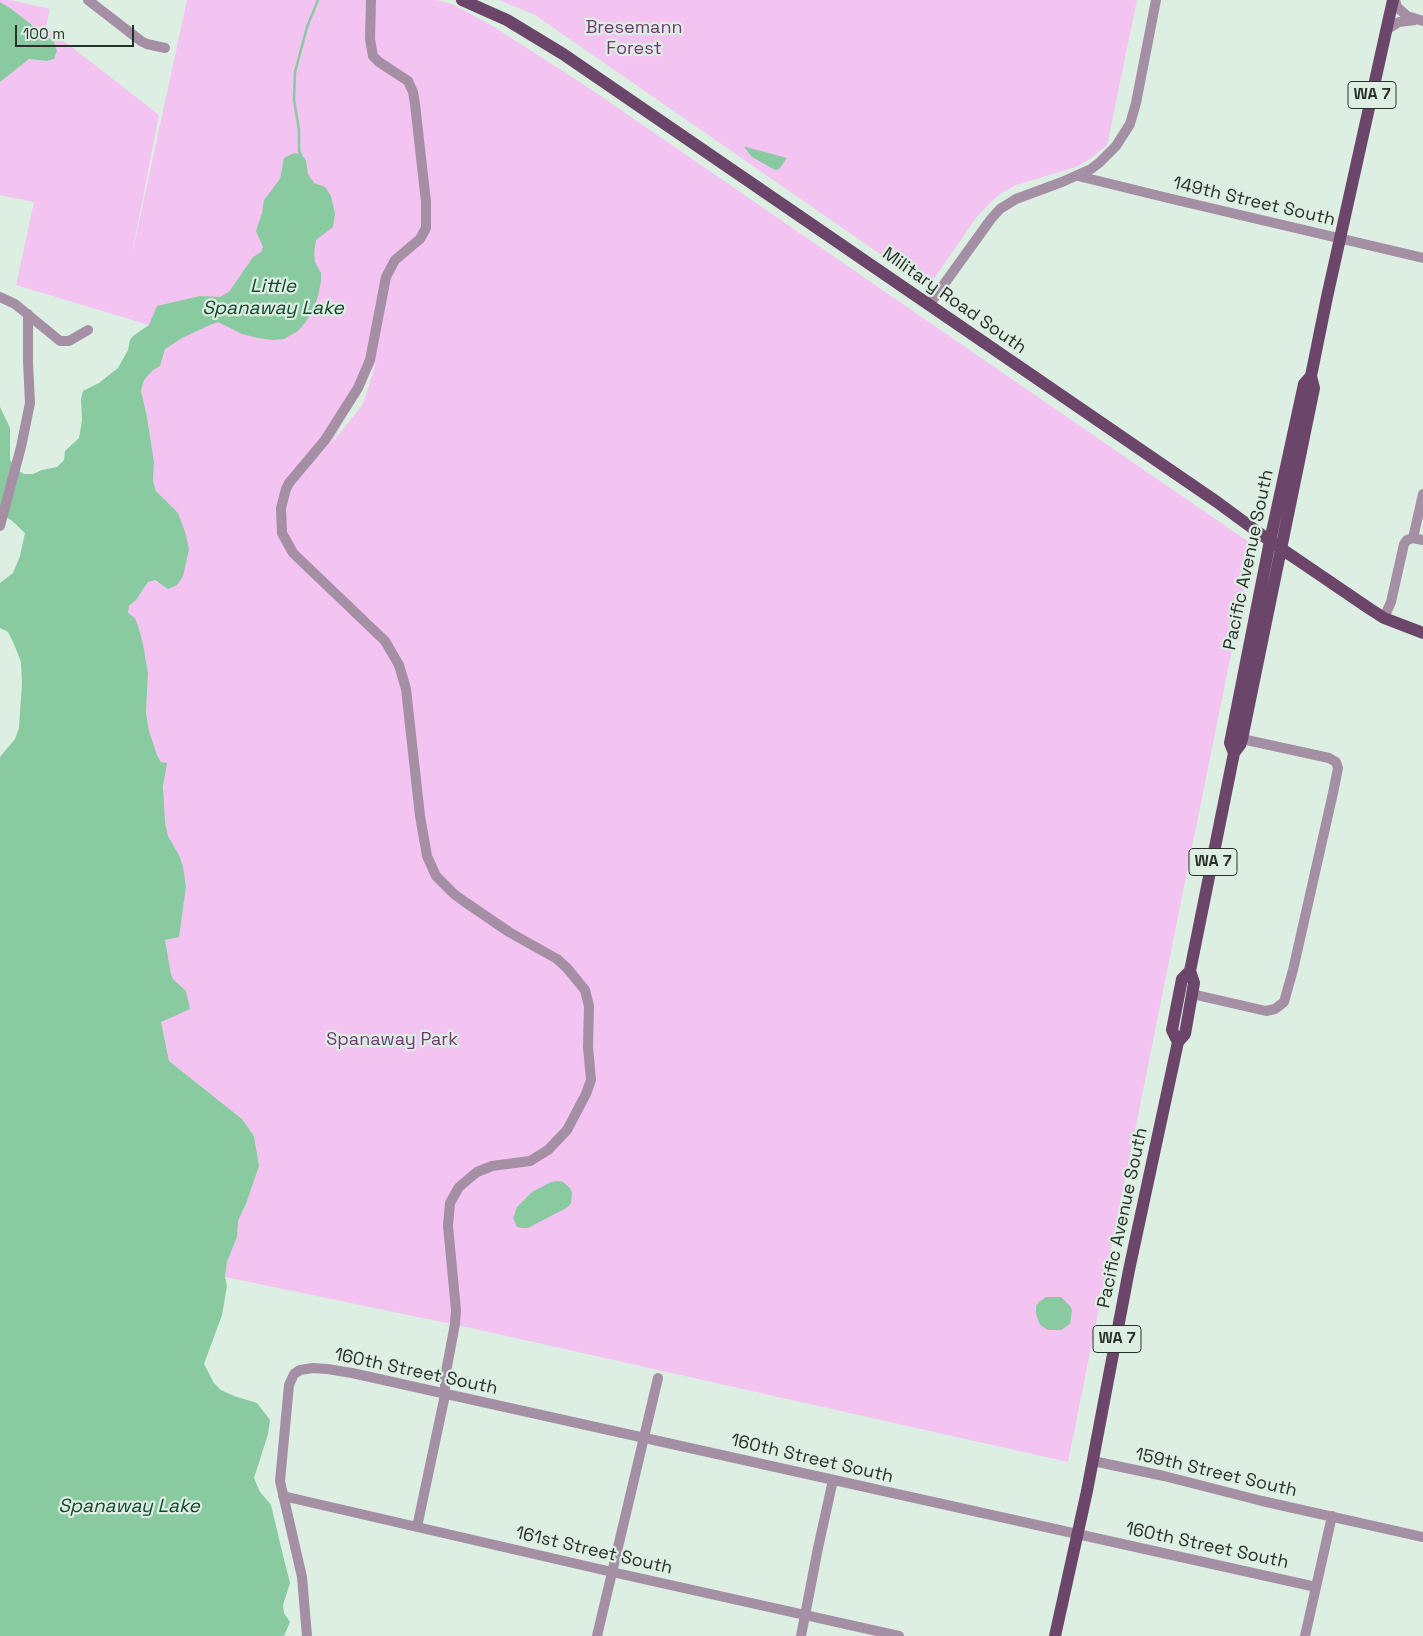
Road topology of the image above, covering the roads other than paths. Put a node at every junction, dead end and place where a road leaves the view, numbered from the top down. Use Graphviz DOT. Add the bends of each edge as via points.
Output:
graph roads {
  1 [pos="88,0"];
  2 [pos="371,0"];
  3 [pos="462,0"];
  4 [pos="1156,0"];
  5 [pos="1394,0"];
  6 [pos="1421,21"];
  7 [pos="1386,30"];
  8 [pos="165,48"];
  9 [pos="1078,176"];
  10 [pos="1339,238"];
  11 [pos="1423,258"];
  12 [pos="0,297"];
  13 [pos="929,305"];
  14 [pos="28,314"];
  15 [pos="88,330"];
  16 [pos="1423,494"];
  17 [pos="1,523"];
  18 [pos="1418,539"];
  19 [pos="1275,544"];
  20 [pos="1384,618"];
  21 [pos="1423,633"];
  22 [pos="1242,739"];
  23 [pos="1234,753"];
  24 [pos="1190,971"];
  25 [pos="1192,994"];
  26 [pos="1178,1042"];
  27 [pos="658,1378"];
  28 [pos="445,1395"];
  29 [pos="644,1438"];
  30 [pos="1093,1461"];
  31 [pos="834,1480"];
  32 [pos="283,1496"];
  33 [pos="1332,1516"];
  34 [pos="416,1527"];
  35 [pos="1078,1534"];
  36 [pos="1423,1537"];
  37 [pos="612,1572"];
  38 [pos="1316,1587"];
  39 [pos="805,1615"];
  40 [pos="307,1636"];
  41 [pos="597,1636"];
  42 [pos="800,1636"];
  43 [pos="899,1636"];
  44 [pos="1055,1636"];
  45 [pos="1305,1636"];
  1 -- 8 [label="street" via="141,41"];
  2 -- 28 [label="street" via="373,56 408,81 416,104 426,228 420,239 395,260 386,276 370,360 358,388 325,440 289,483 281,513 282,533 293,553 384,641 399,664 406,689 425,848 436,876 465,902 557,959 585,990 589,1006 590,1080 567,1130 539,1156 520,1163 482,1169 469,1176 453,1195 448,1226 456,1310"];
  3 -- 13 [label="main road, Military Road South" via="507,20 563,54"];
  4 -- 9 [label="street" via="1130,124 1116,146 1099,163"];
  5 -- 6 [label="street" via="1407,16"];
  5 -- 7 [label="main road, Pacific Avenue South / WA 7"];
  6 -- 7 [label="street" via="1399,22"];
  7 -- 10 [label="main road, Pacific Avenue South / WA 7"];
  9 -- 10 [label="street, 149th Street South"];
  9 -- 13 [label="street" via="1022,196 1000,209"];
  10 -- 11 [label="street, 149th Street South"];
  10 -- 19 [label="main road, Pacific Avenue South / WA 7" via="1311,376 1314,388"];
  12 -- 14 [label="street"];
  13 -- 19 [label="main road, Military Road South"];
  14 -- 15 [label="street" via="60,340 69,341"];
  14 -- 17 [label="street" via="30,403"];
  16 -- 18 [label="street"];
  18 -- 20 [label="street" via="1406,540 1404,544 1391,602"];
  19 -- 20 [label="main road, Military Road South"];
  19 -- 22 [label="main road, Pacific Avenue South / WA 7"];
  19 -- 23 [label="main road, Pacific Avenue South / WA 7" via="1230,743"];
  20 -- 21 [label="main road, Military Road South"];
  22 -- 23 [label="main road, Pacific Avenue South / WA 7"];
  22 -- 25 [label="street" via="1329,758 1336,762 1338,768 1284,1002 1266,1011"];
  23 -- 24 [label="main road, Pacific Avenue South / WA 7"];
  24 -- 25 [label="main road, Pacific Avenue South / WA 7" via="1194,982"];
  24 -- 26 [label="main road, Pacific Avenue South / WA 7" via="1182,979 1172,1030"];
  25 -- 26 [label="main road, Pacific Avenue South / WA 7" via="1185,1034"];
  26 -- 30 [label="main road, Pacific Avenue South / WA 7" via="1129,1270"];
  27 -- 29 [label="street"];
  28 -- 29 [label="street, 160th Street South"];
  28 -- 32 [label="street, 160th Street South" via="327,1369 300,1370 291,1378 287,1395 280,1473"];
  28 -- 34 [label="street"];
  29 -- 31 [label="street, 160th Street South"];
  29 -- 37 [label="street"];
  30 -- 33 [label="street, 159th Street South"];
  30 -- 35 [label="main road, Pacific Avenue South / WA 7"];
  31 -- 35 [label="street, 160th Street South"];
  31 -- 39 [label="street"];
  32 -- 34 [label="street, 161st Street South"];
  32 -- 40 [label="street" via="302,1577"];
  33 -- 36 [label="street, 159th Street South"];
  33 -- 38 [label="street"];
  34 -- 37 [label="street, 161st Street South"];
  35 -- 38 [label="street, 160th Street South"];
  35 -- 44 [label="main road, Pacific Avenue South / WA 7"];
  37 -- 39 [label="street, 161st Street South"];
  37 -- 41 [label="street"];
  38 -- 45 [label="street"];
  39 -- 42 [label="street"];
  39 -- 43 [label="street, 161st Street South"];
}
